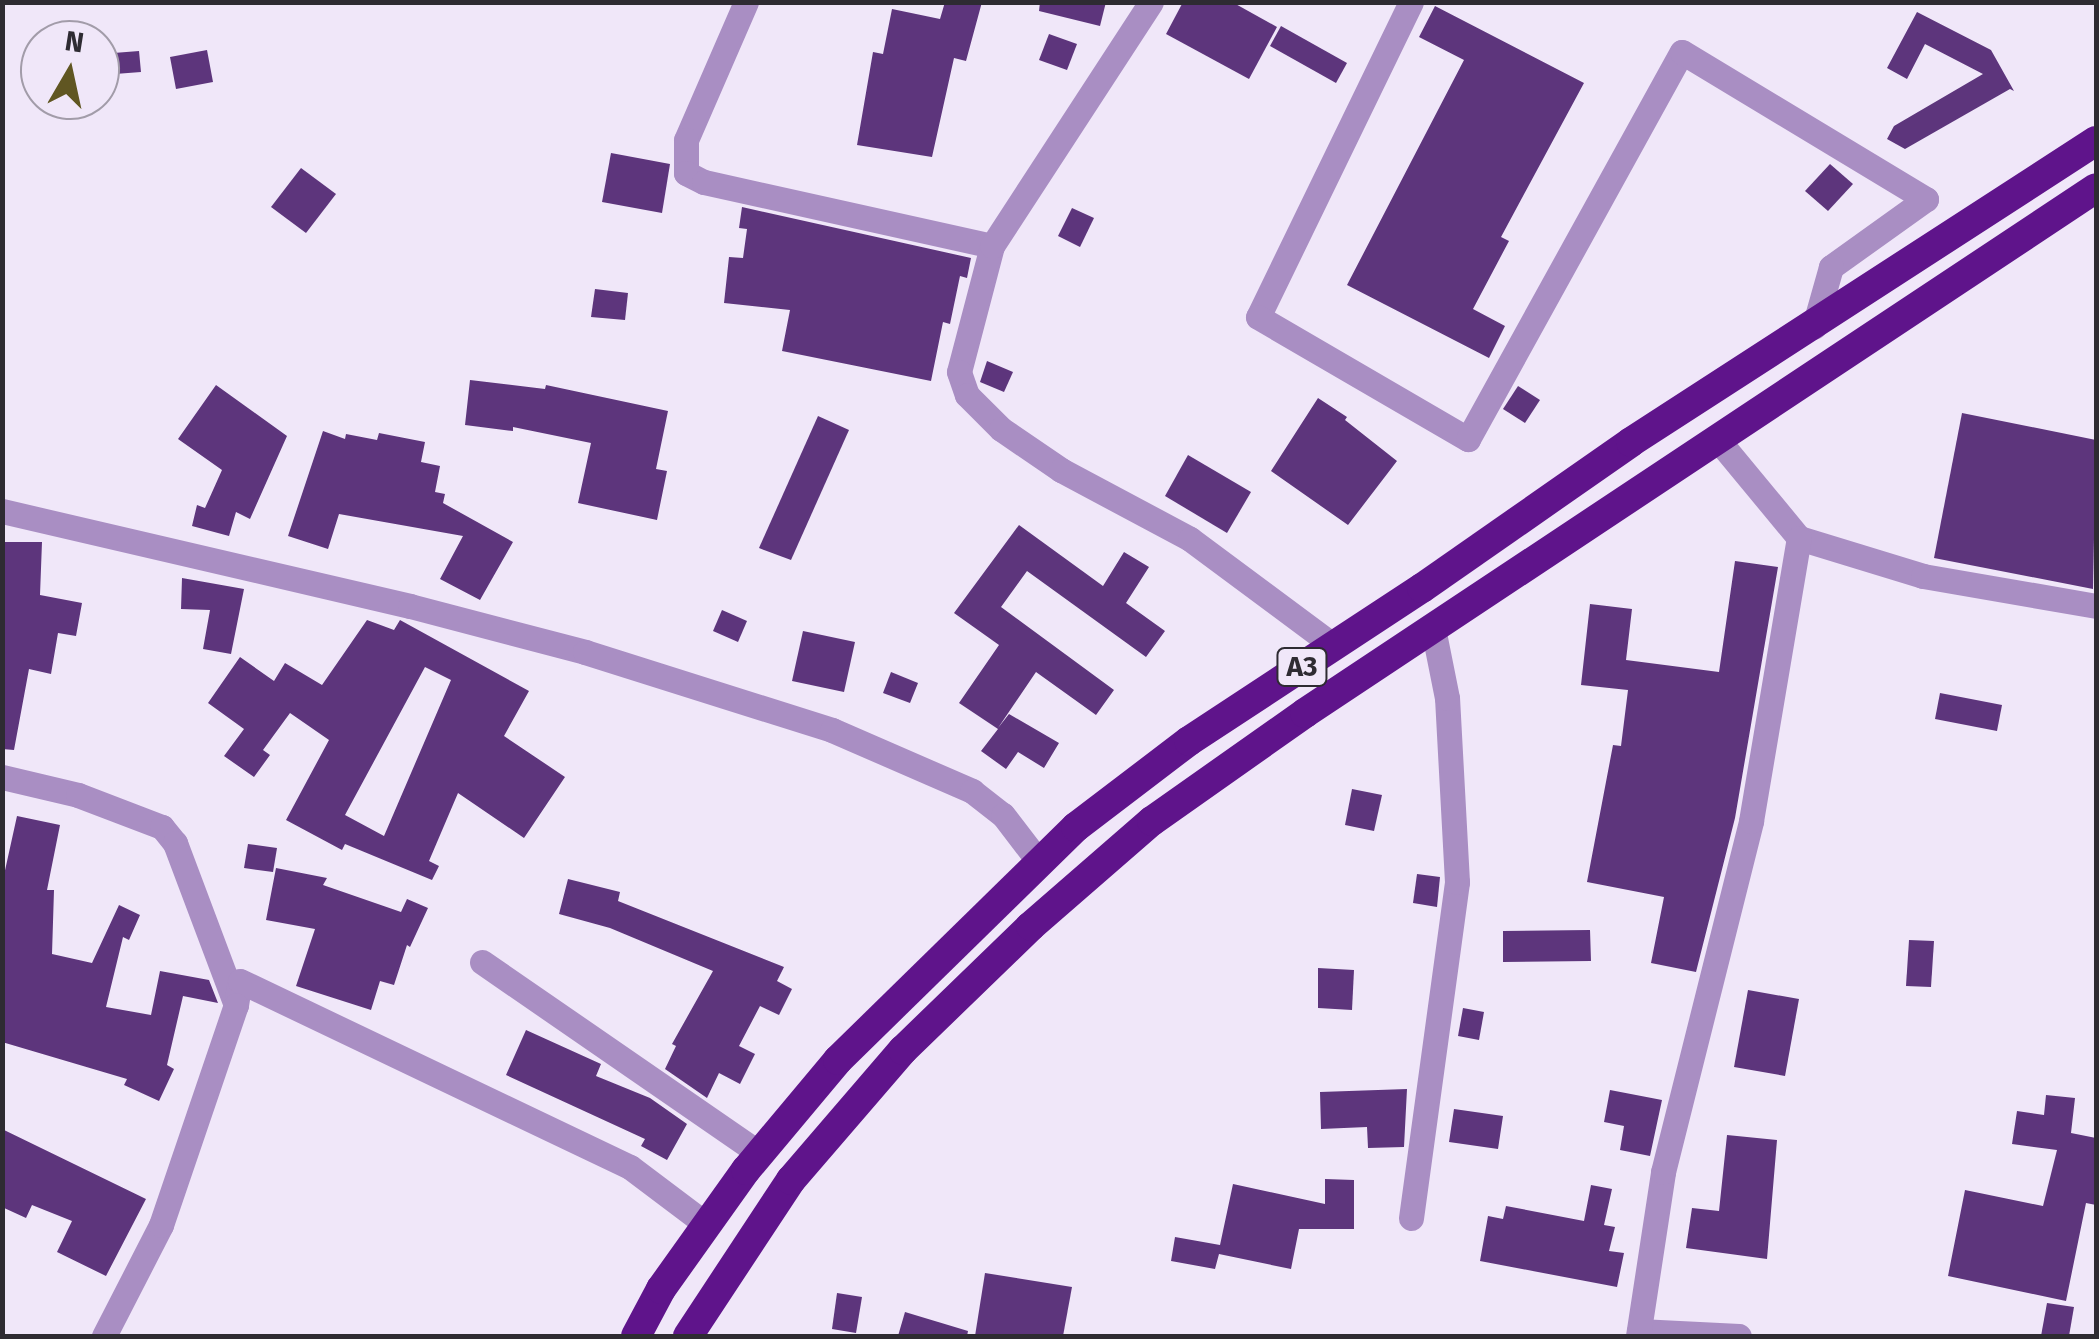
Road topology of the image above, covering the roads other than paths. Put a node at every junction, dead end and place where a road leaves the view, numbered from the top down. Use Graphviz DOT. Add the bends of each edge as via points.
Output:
graph roads {
  1 [pos="746,2"];
  2 [pos="1151,2"];
  3 [pos="1412,2"];
  4 [pos="2096,141"];
  5 [pos="2096,188"];
  6 [pos="992,246"];
  7 [pos="1814,327"];
  8 [pos="1718,440"];
  9 [pos="2,511"];
  10 [pos="1799,538"];
  11 [pos="2096,606"];
  12 [pos="1433,628"];
  13 [pos="1334,646"];
  14 [pos="2,777"];
  15 [pos="1038,862"];
  16 [pos="482,962"];
  17 [pos="236,1005"];
  18 [pos="760,1154"];
  19 [pos="1411,1218"];
  20 [pos="707,1225"];
  21 [pos="1639,1334"];
  22 [pos="104,1336"];
  23 [pos="636,1336"];
  24 [pos="688,1336"];
  25 [pos="1739,1336"];
  1 -- 6 [label="street" via="686,140 686,172 704,182"];
  2 -- 6 [label="street"];
  3 -- 7 [label="street" via="1258,317 1468,438 1682,52 1926,199 1831,267"];
  4 -- 7 [label="highway, A3"];
  5 -- 8 [label="highway, A3"];
  6 -- 13 [label="street" via="959,372 968,395 1046,460 1190,539"];
  7 -- 13 [label="highway, A3" via="1631,442"];
  8 -- 10 [label="street"];
  8 -- 12 [label="highway, A3"];
  9 -- 15 [label="street" via="585,652 832,730 972,791 1003,814"];
  10 -- 11 [label="street" via="1923,576"];
  10 -- 21 [label="street" via="1751,822 1664,1172"];
  12 -- 19 [label="street" via="1447,698 1457,882"];
  12 -- 24 [label="highway, A3" via="1152,821 1031,926 903,1050 791,1180"];
  13 -- 15 [label="highway, A3" via="1190,741"];
  14 -- 17 [label="street" via="78,795 162,826 176,843"];
  15 -- 18 [label="highway, A3" via="838,1060"];
  16 -- 18 [label="street"];
  17 -- 20 [label="street" via="240,981 630,1168"];
  17 -- 22 [label="street" via="160,1226"];
  18 -- 20 [label="highway, A3"];
  20 -- 23 [label="highway, A3"];
  21 -- 25 [label="street"];
}
